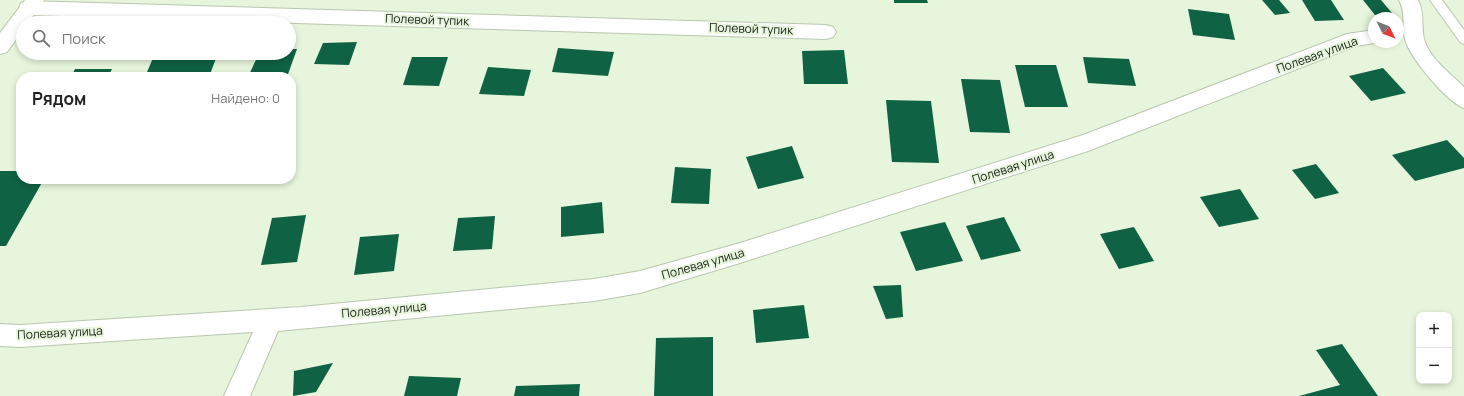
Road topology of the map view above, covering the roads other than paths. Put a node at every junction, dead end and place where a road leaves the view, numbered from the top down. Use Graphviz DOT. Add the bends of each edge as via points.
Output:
graph roads {
  1 [pos="1408,0"];
  2 [pos="1436,0"];
  3 [pos="31,4"];
  4 [pos="22,16"];
  5 [pos="16,25"];
  6 [pos="826,32"];
  7 [pos="1405,32"];
  8 [pos="1368,38"];
  9 [pos="1464,39"];
  10 [pos="0,47"];
  11 [pos="1464,100"];
  12 [pos="271,320"];
  13 [pos="0,335"];
  14 [pos="237,396"];
  1 -- 7 [label="street" via="1415,22"];
  2 -- 9 [label="lane"];
  3 -- 4 [label="street"];
  3 -- 6 [label="street, Полевой тупик"];
  5 -- 10 [label="street"];
  7 -- 11 [label="street"];
  8 -- 12 [label="street, Полевая улица" via="1354,40 1088,142 740,254 640,282 594,290"];
  12 -- 13 [label="street, Полевая улица" via="20,336"];
  12 -- 14 [label="street"];
}
